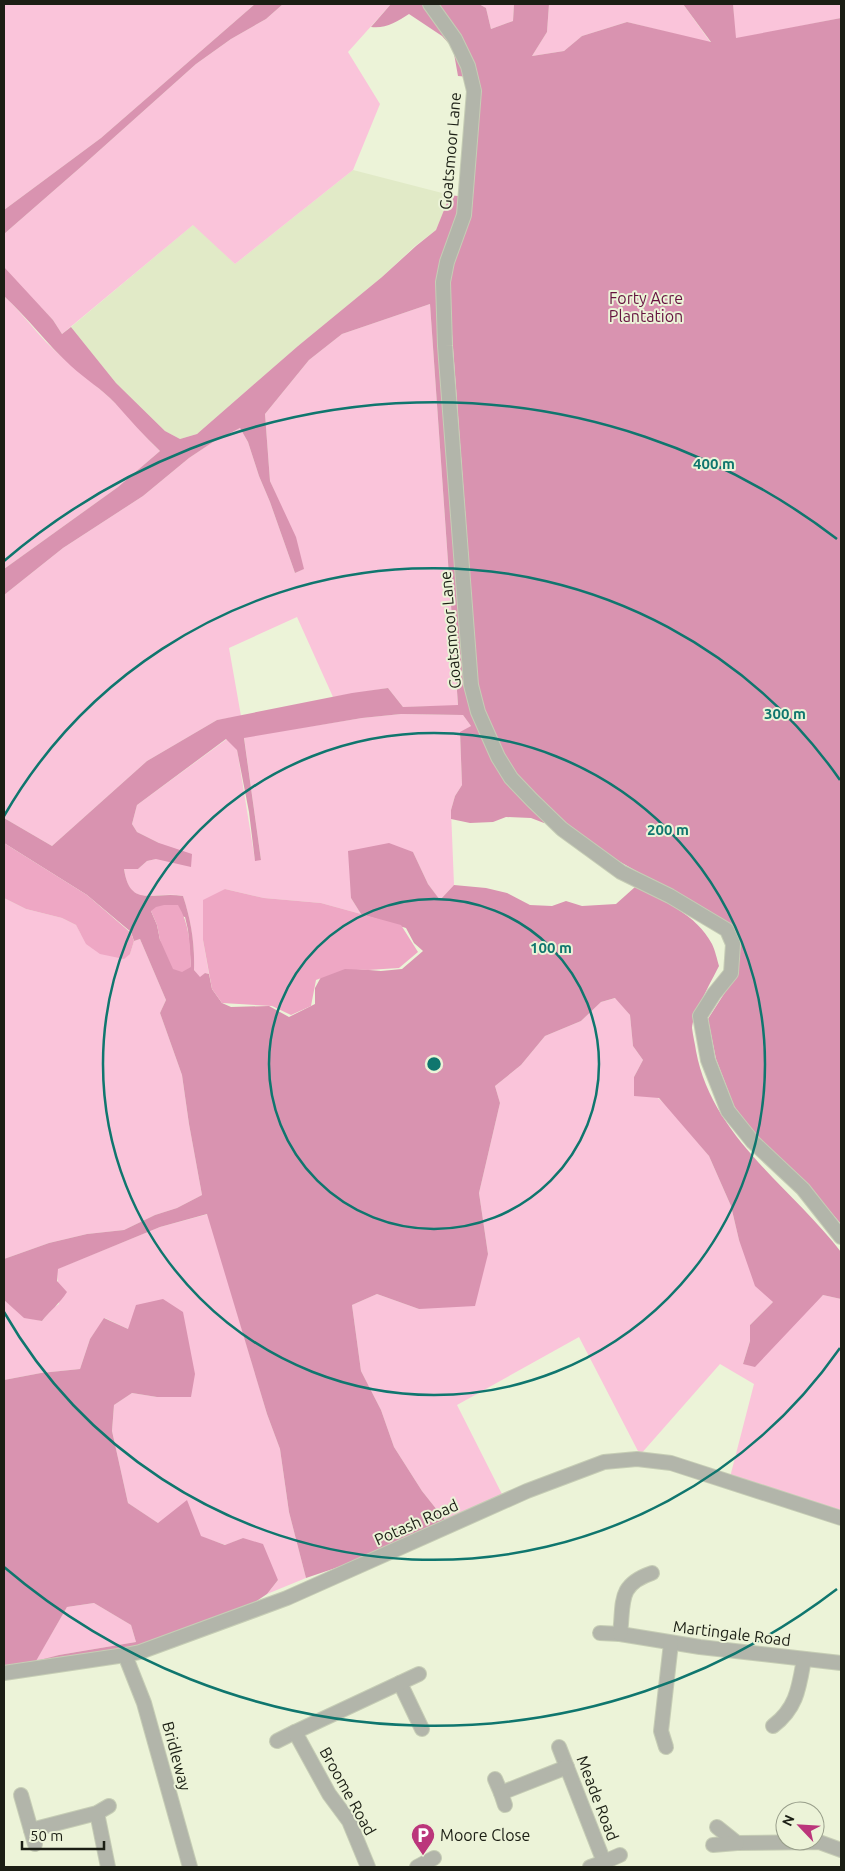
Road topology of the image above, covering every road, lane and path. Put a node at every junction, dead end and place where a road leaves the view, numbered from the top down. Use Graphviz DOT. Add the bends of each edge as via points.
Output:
graph roads {
  1 [pos="430,4"];
  2 [pos="841,1236"];
  3 [pos="841,1518"];
  4 [pos="652,1573"];
  5 [pos="600,1633"];
  6 [pos="620,1634"];
  7 [pos="670,1643"];
  8 [pos="125,1656"];
  9 [pos="804,1659"];
  10 [pos="841,1664"];
  11 [pos="4,1673"];
  12 [pos="419,1674"];
  13 [pos="400,1683"];
  14 [pos="773,1726"];
  15 [pos="422,1729"];
  16 [pos="295,1732"];
  17 [pos="277,1741"];
  18 [pos="666,1747"];
  19 [pos="559,1748"];
  20 [pos="567,1767"];
  21 [pos="495,1779"];
  22 [pos="21,1795"];
  23 [pos="717,1827"];
  24 [pos="31,1830"];
  25 [pos="737,1843"];
  26 [pos="34,1844"];
  27 [pos="713,1845"];
  28 [pos="841,1850"];
  29 [pos="620,1855"];
  30 [pos="434,1858"];
  31 [pos="604,1862"];
  32 [pos="108,1867"];
  33 [pos="190,1867"];
  34 [pos="368,1867"];
  35 [pos="417,1867"];
  36 [pos="590,1867"];
  1 -- 2 [label="street, Goatsmoor Lane" via="455,39 468,66 474,91 464,215 443,282 471,685 478,712 498,757 512,778 562,828 621,872 727,930 733,944 731,974 700,1016 708,1060 728,1111 753,1142 803,1189"];
  3 -- 8 [label="street, Potash Road" via="670,1463 637,1459 604,1462 527,1491 287,1598"];
  4 -- 6 [label="street" via="633,1582 626,1590"];
  5 -- 6 [label="street, Martingale Road"];
  6 -- 7 [label="street, Martingale Road"];
  7 -- 9 [label="street, Martingale Road"];
  7 -- 18 [label="street" via="661,1731"];
  8 -- 11 [label="street, Potash Road"];
  8 -- 33 [label="street, Bridleway" via="144,1703"];
  9 -- 10 [label="street, Martingale Road"];
  9 -- 14 [label="street" via="798,1693 783,1719"];
  12 -- 13 [label="street"];
  13 -- 15 [label="street"];
  13 -- 16 [label="street"];
  16 -- 17 [label="street"];
  16 -- 34 [label="street, Broome Road" via="329,1794 349,1821"];
  19 -- 20 [label="street, Meade Road"];
  20 -- 21 [label="street" via="503,1799"];
  20 -- 31 [label="street, Meade Road"];
  22 -- 24 [label="street"];
  23 -- 25 [label="street"];
  24 -- 26 [label="street"];
  24 -- 32 [label="street" via="103,1810"];
  25 -- 27 [label="street"];
  25 -- 28 [label="street" via="819,1842"];
  29 -- 31 [label="street, Meade Road"];
  30 -- 35 [label="street"];
  31 -- 36 [label="street, Meade Road"];
}
